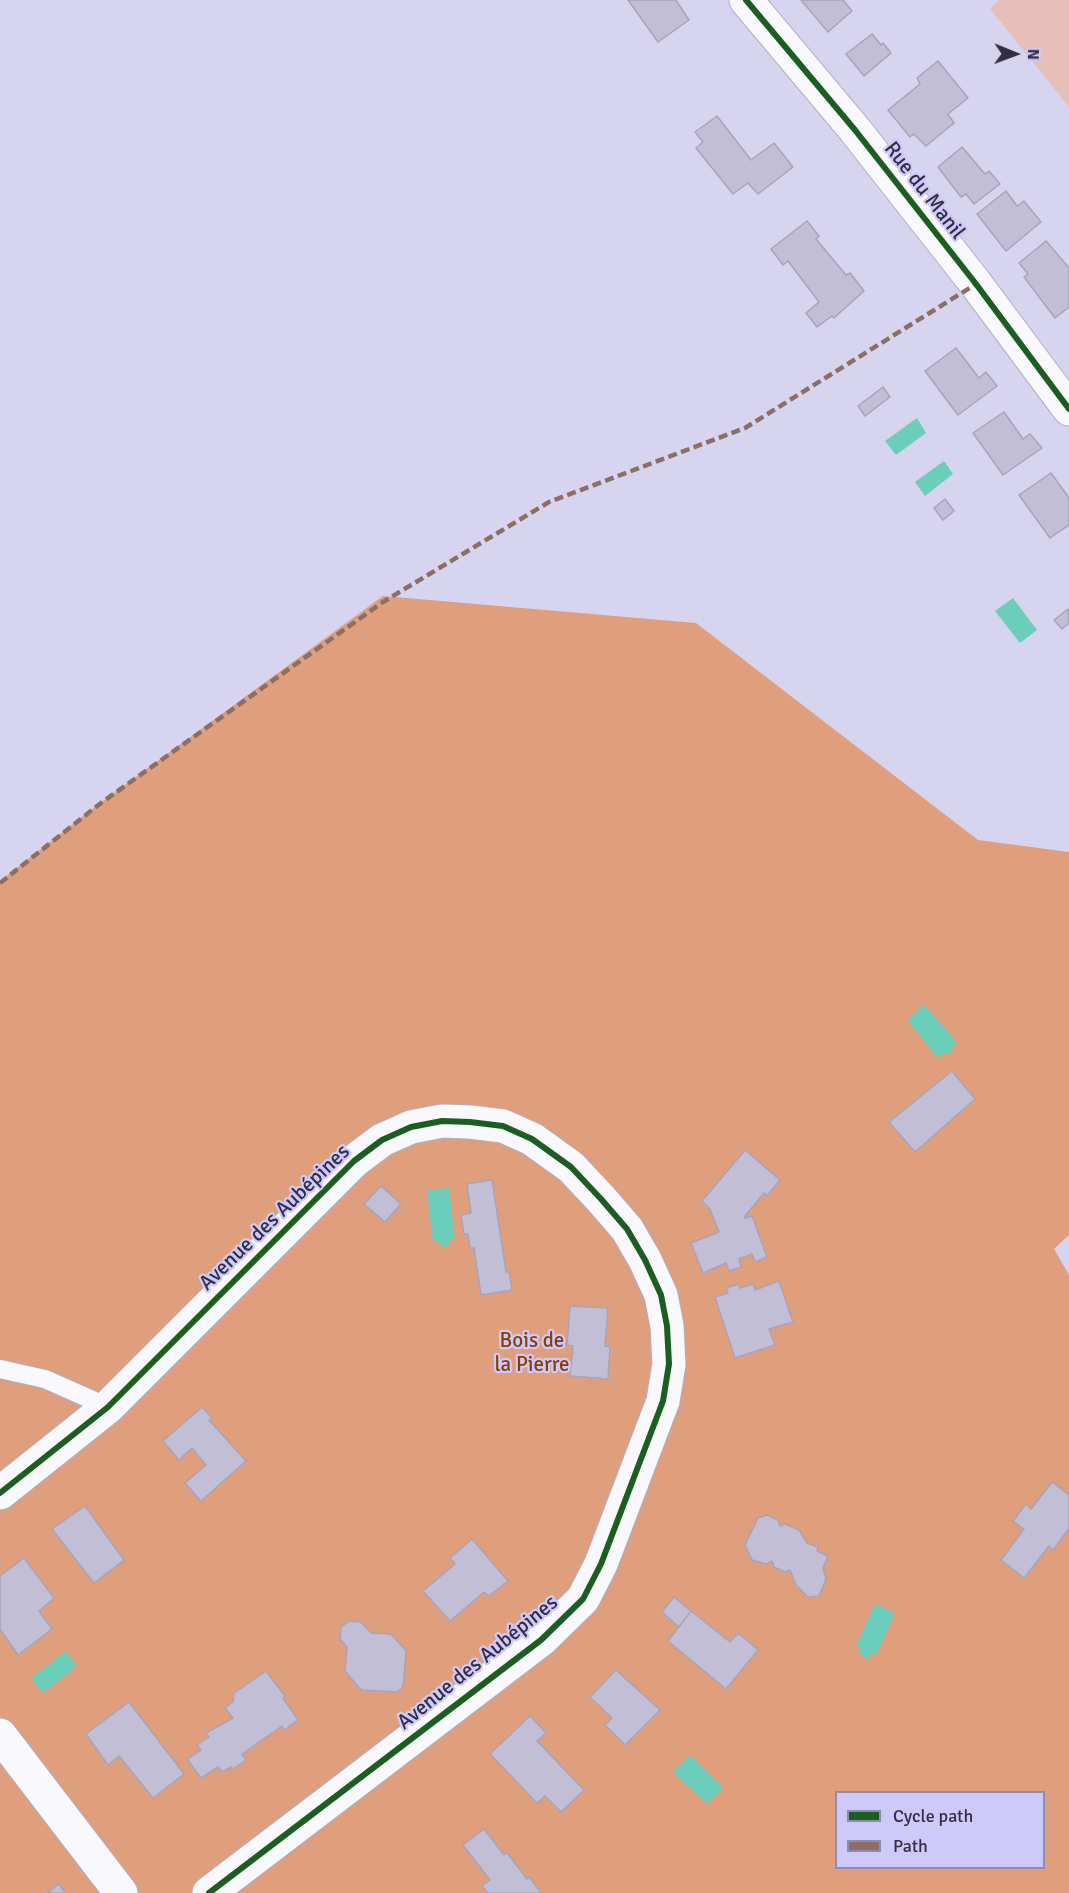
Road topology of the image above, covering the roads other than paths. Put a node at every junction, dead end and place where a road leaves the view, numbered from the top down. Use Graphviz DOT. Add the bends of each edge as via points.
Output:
graph roads {
  1 [pos="746,0"];
  2 [pos="1069,409"];
  3 [pos="0,1369"];
  4 [pos="108,1407"];
  5 [pos="0,1494"];
  6 [pos="0,1735"];
  7 [pos="121,1893"];
  8 [pos="209,1893"];
  1 -- 2 [label="street, Rue du Manil" via="855,130"];
  3 -- 4 [label="lane" via="45,1379"];
  4 -- 5 [label="street, Avenue des Aubépines"];
  4 -- 8 [label="street, Avenue des Aubépines" via="354,1161 382,1140 411,1127 442,1121 471,1122 503,1126 532,1139 571,1167 627,1229 661,1295 669,1364 663,1401 602,1564 583,1599 541,1640"];
  6 -- 7 [label="street"];
}
